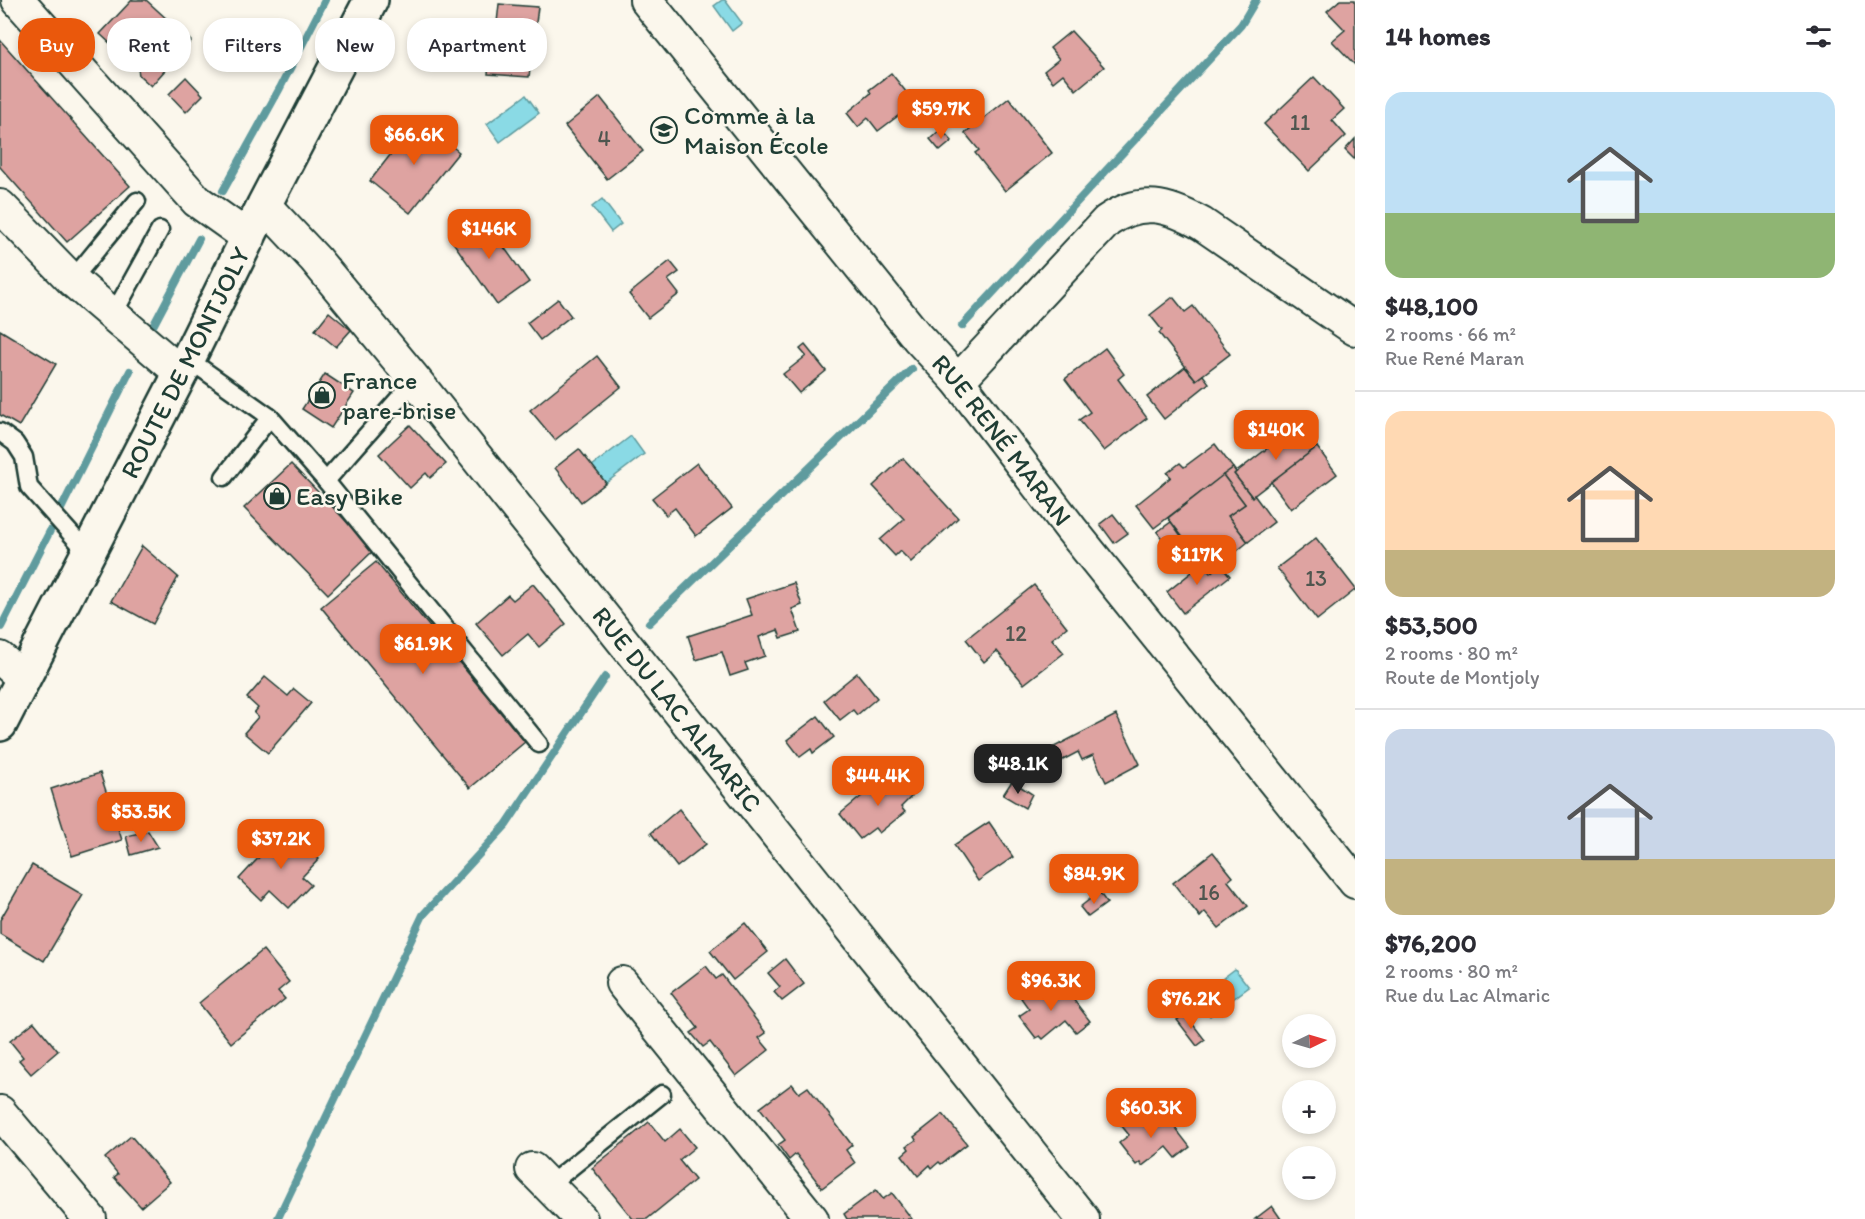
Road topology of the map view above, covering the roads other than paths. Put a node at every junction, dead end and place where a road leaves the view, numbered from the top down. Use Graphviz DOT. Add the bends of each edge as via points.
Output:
graph roads {
  1 [pos="18,0"];
  2 [pos="371,0"];
  3 [pos="646,0"];
  4 [pos="137,201"];
  5 [pos="264,205"];
  6 [pos="0,206"];
  7 [pos="160,230"];
  8 [pos="249,238"];
  9 [pos="72,280"];
  10 [pos="113,315"];
  11 [pos="1355,329"];
  12 [pos="184,366"];
  13 [pos="415,380"];
  14 [pos="958,381"];
  15 [pos="270,417"];
  16 [pos="0,432"];
  17 [pos="224,477"];
  18 [pos="326,481"];
  19 [pos="88,553"];
  20 [pos="11,668"];
  21 [pos="3,712"];
  22 [pos="539,744"];
  23 [pos="1355,882"];
  24 [pos="622,983"];
  25 [pos="662,1094"];
  26 [pos="0,1112"];
  27 [pos="540,1177"];
  28 [pos="90,1219"];
  29 [pos="581,1219"];
  30 [pos="812,1219"];
  31 [pos="1083,1219"];
  1 -- 8 [label="street" via="197,201"];
  2 -- 5 [label="main road, ROUTE DE MONTJOLY"];
  3 -- 14 [label="street, RUE RENÉ MARAN" via="918,338"];
  4 -- 9 [label="lane"];
  5 -- 8 [label="main road, ROUTE DE MONTJOLY"];
  5 -- 13 [label="street, RUE DU LAC ALMARIC" via="315,259"];
  6 -- 9 [label="street"];
  7 -- 10 [label="lane"];
  8 -- 12 [label="main road, ROUTE DE MONTJOLY"];
  9 -- 10 [label="street"];
  10 -- 12 [label="street"];
  11 -- 14 [label="street" via="1184,214 1167,207 1134,207 1107,221"];
  12 -- 15 [label="lane"];
  12 -- 19 [label="main road, ROUTE DE MONTJOLY"];
  13 -- 18 [label="lane"];
  13 -- 31 [label="street, RUE DU LAC ALMARIC"];
  14 -- 23 [label="street, RUE RENÉ MARAN" via="1071,529"];
  15 -- 17 [label="lane"];
  15 -- 18 [label="lane"];
  16 -- 19 [label="lane" via="15,443 24,457 29,487"];
  18 -- 22 [label="lane"];
  19 -- 20 [label="main road, ROUTE DE MONTJOLY"];
  20 -- 21 [label="main road, ROUTE DE MONTJOLY"];
  24 -- 30 [label="street"];
  25 -- 27 [label="lane"];
  26 -- 28 [label="street"];
  27 -- 29 [label="street"];
}
